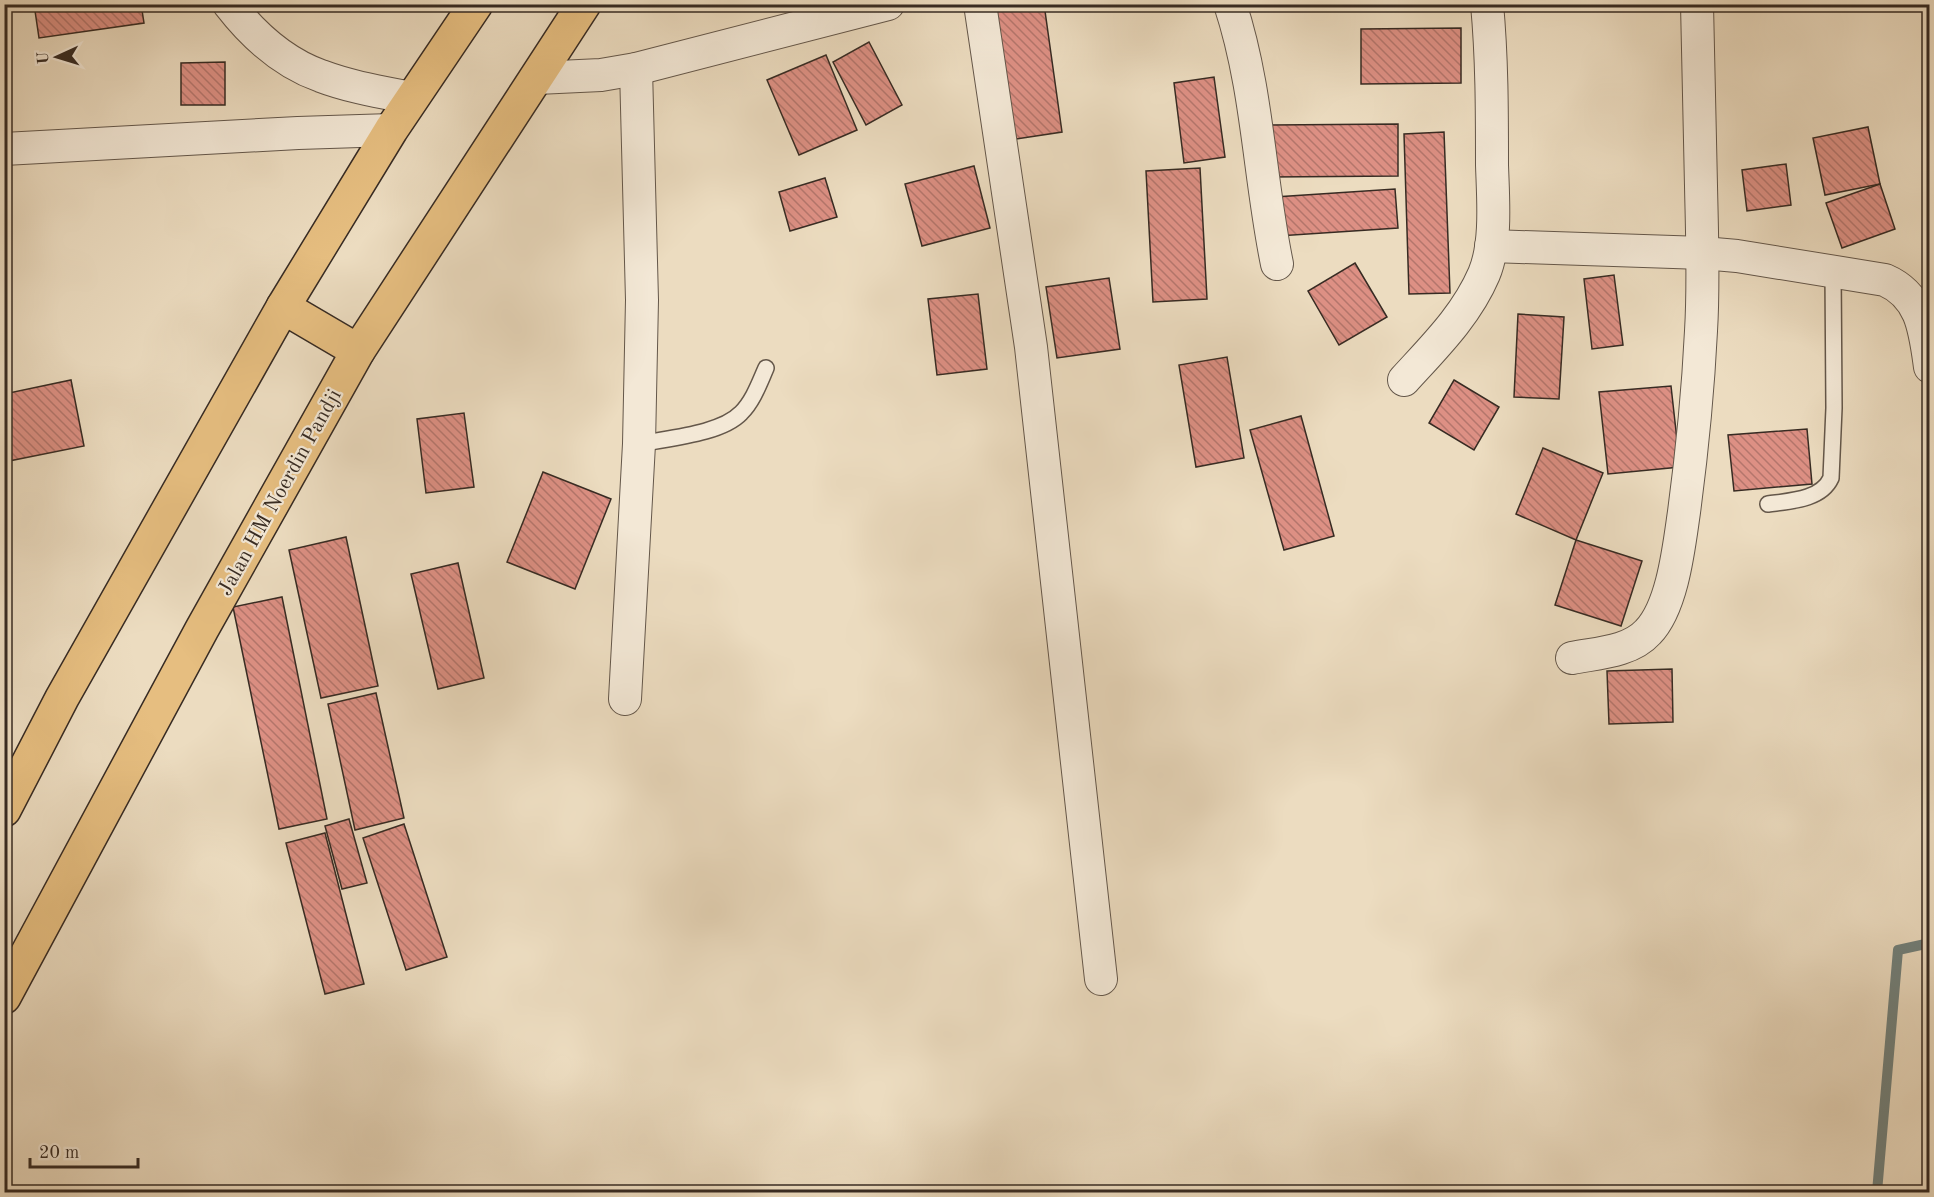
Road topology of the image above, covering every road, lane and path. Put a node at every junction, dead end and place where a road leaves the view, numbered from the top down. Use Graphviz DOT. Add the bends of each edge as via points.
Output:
graph roads {
  1 [pos="230,4"];
  2 [pos="476,4"];
  3 [pos="584,4"];
  4 [pos="888,4"];
  5 [pos="980,4"];
  6 [pos="1230,4"];
  7 [pos="1487,4"];
  8 [pos="1697,4"];
  9 [pos="636,69"];
  10 [pos="537,78"];
  11 [pos="412,98"];
  12 [pos="391,130"];
  13 [pos="4,149"];
  14 [pos="1491,246"];
  15 [pos="1703,253"];
  16 [pos="1276,264"];
  17 [pos="1833,271"];
  18 [pos="283,307"];
  19 [pos="358,351"];
  20 [pos="1929,367"];
  21 [pos="766,368"];
  22 [pos="1404,380"];
  23 [pos="639,444"];
  24 [pos="1768,504"];
  25 [pos="1572,658"];
  26 [pos="625,699"];
  27 [pos="4,810"];
  28 [pos="1101,980"];
  29 [pos="4,997"];
  1 -- 11 [label="street" via="258,37 319,75"];
  2 -- 11 [label="main road"];
  3 -- 10 [label="main road, Jalan HM Noerdin Pandji"];
  4 -- 9 [label="street"];
  5 -- 28 [label="street" via="1032,347"];
  6 -- 16 [label="street" via="1248,73"];
  7 -- 14 [label="street" via="1491,52"];
  8 -- 15 [label="street"];
  9 -- 10 [label="street"];
  9 -- 23 [label="street" via="642,300"];
  10 -- 19 [label="main road, Jalan HM Noerdin Pandji"];
  11 -- 12 [label="main road"];
  12 -- 13 [label="street"];
  12 -- 18 [label="main road"];
  14 -- 15 [label="street"];
  14 -- 22 [label="street" via="1475,294 1453,327"];
  15 -- 17 [label="street"];
  15 -- 25 [label="street" via="1693,447 1669,592 1648,633 1617,649"];
  17 -- 20 [label="street" via="1885,280 1908,294 1919,313"];
  17 -- 24 [label="lane" via="1831,478 1828,485 1814,494"];
  18 -- 19 [label="main road"];
  18 -- 27 [label="main road" via="62,698"];
  19 -- 29 [label="main road, Jalan HM Noerdin Pandji" via="202,629"];
  21 -- 23 [label="lane" via="741,414 727,423"];
  23 -- 26 [label="street"];
}
